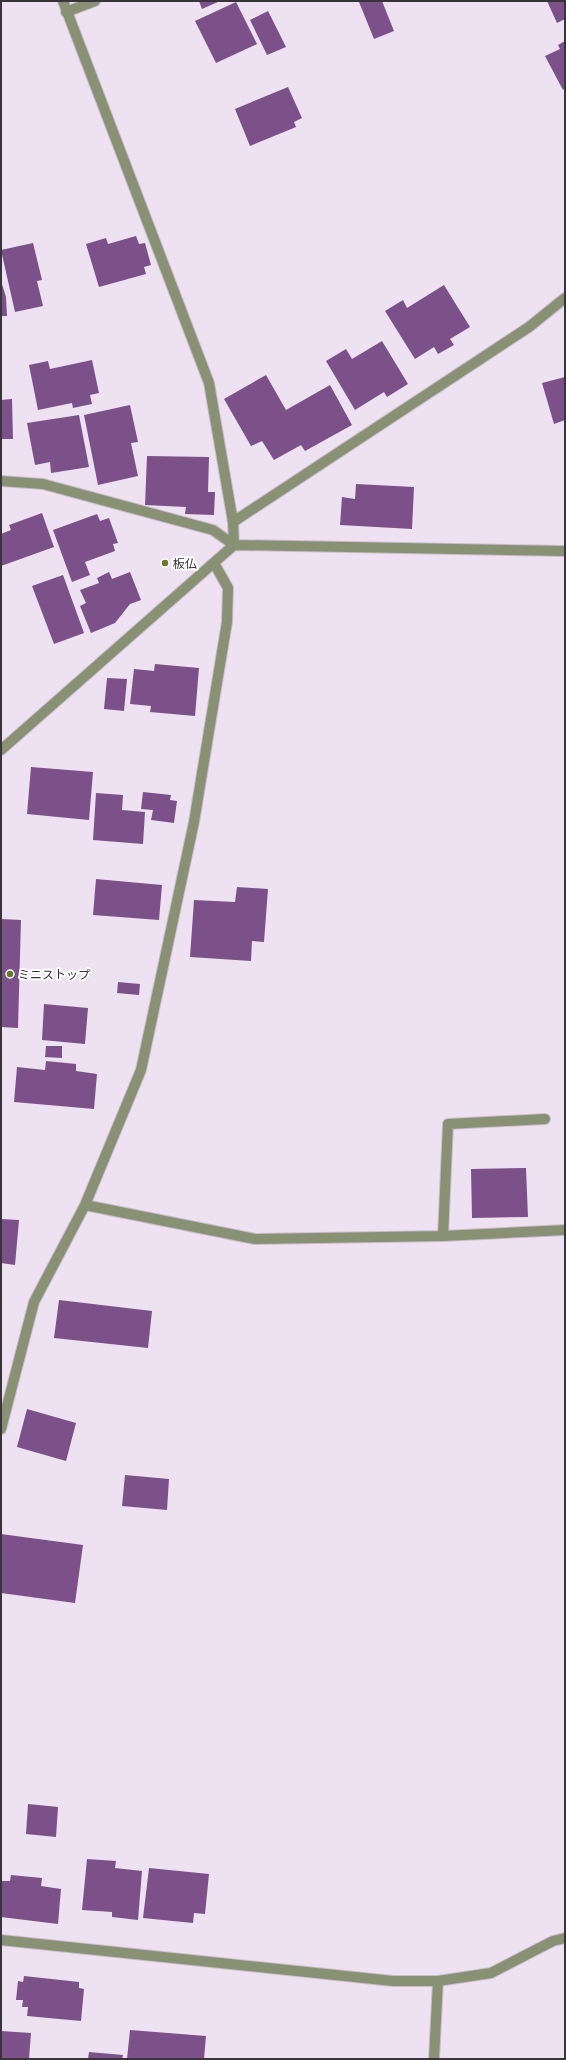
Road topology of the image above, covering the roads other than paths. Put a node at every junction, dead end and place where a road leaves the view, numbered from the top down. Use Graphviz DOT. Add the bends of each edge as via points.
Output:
graph roads {
  1 [pos="63,1"];
  2 [pos="95,1"];
  3 [pos="66,12"];
  4 [pos="565,298"];
  5 [pos="1,480"];
  6 [pos="233,522"];
  7 [pos="234,545"];
  8 [pos="565,551"];
  9 [pos="214,564"];
  10 [pos="1,750"];
  11 [pos="545,1119"];
  12 [pos="85,1205"];
  13 [pos="565,1230"];
  14 [pos="443,1236"];
  15 [pos="1,1429"];
  16 [pos="565,1938"];
  17 [pos="1,1940"];
  18 [pos="438,1981"];
  19 [pos="434,2059"];
  1 -- 3 [label="street"];
  2 -- 3 [label="street"];
  3 -- 6 [label="street" via="209,383"];
  4 -- 6 [label="street" via="522,331"];
  5 -- 7 [label="street" via="43,484 213,530"];
  6 -- 7 [label="street"];
  7 -- 8 [label="street"];
  7 -- 9 [label="street"];
  9 -- 10 [label="street"];
  9 -- 12 [label="street" via="228,588 227,622 194,822 141,1070"];
  11 -- 14 [label="street" via="448,1124"];
  12 -- 14 [label="street" via="255,1239"];
  12 -- 15 [label="street" via="34,1302"];
  13 -- 14 [label="street"];
  16 -- 18 [label="street" via="553,1941 491,1973"];
  17 -- 18 [label="street" via="394,1981"];
  18 -- 19 [label="street"];
}
